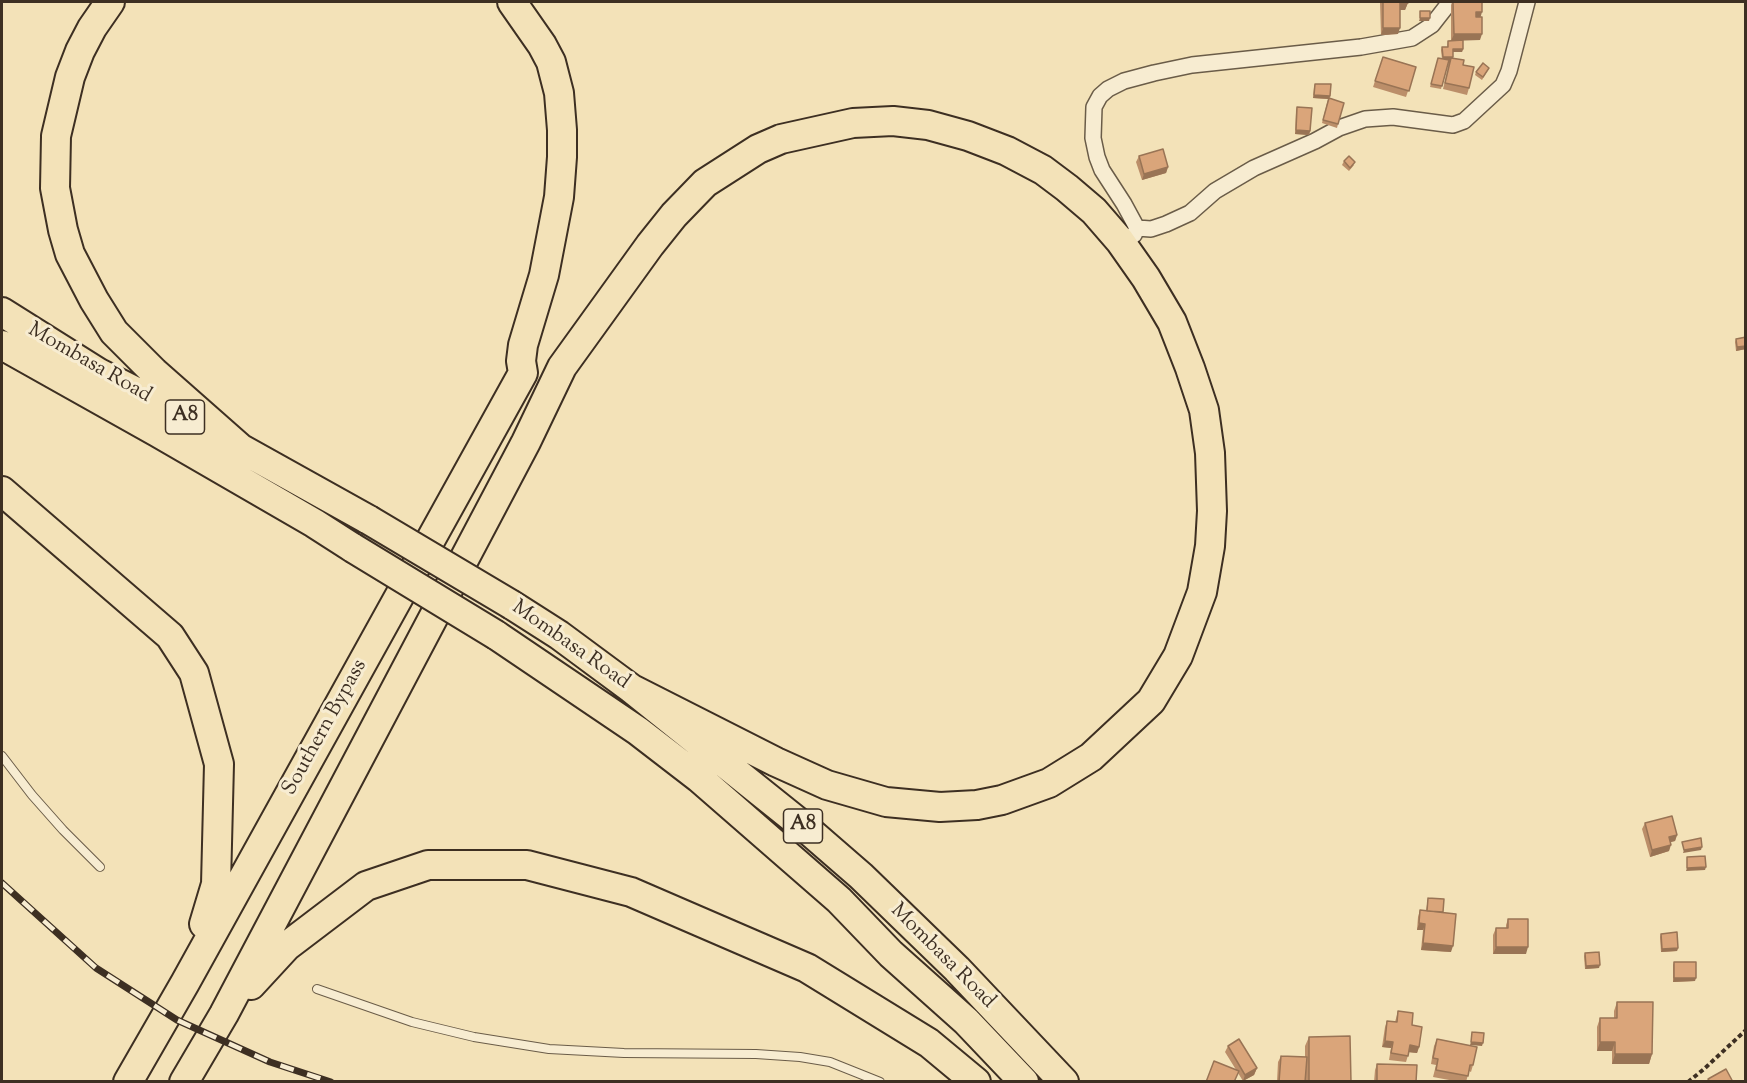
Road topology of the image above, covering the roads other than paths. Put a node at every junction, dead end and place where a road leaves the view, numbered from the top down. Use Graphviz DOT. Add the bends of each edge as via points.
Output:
graph roads {
  1 [pos="110,2"];
  2 [pos="512,2"];
  3 [pos="1450,2"];
  4 [pos="1527,2"];
  5 [pos="1129,234"];
  6 [pos="2,312"];
  7 [pos="2,345"];
  8 [pos="239,447"];
  9 [pos="2,491"];
  10 [pos="632,689"];
  11 [pos="2,756"];
  12 [pos="100,867"];
  13 [pos="185,983"];
  14 [pos="317,989"];
  15 [pos="224,1014"];
  16 [pos="128,1082"];
  17 [pos="184,1082"];
  18 [pos="880,1082"];
  19 [pos="976,1082"];
  20 [pos="1024,1082"];
  21 [pos="1064,1082"];
  1 -- 8 [label="highway" via="80,51 56,136 55,188 70,254 114,332"];
  2 -- 13 [label="highway, Southern Bypass" via="551,62 562,130 559,197 544,275 523,345 523,373"];
  3 -- 5 [label="street" via="1432,25 1412,38 1192,65 1124,81 1108,89 1094,107 1093,138 1102,170 1124,204"];
  4 -- 5 [label="street" via="1503,85 1464,122 1453,125 1393,117 1365,119 1254,168 1215,191 1190,213"];
  5 -- 10 [label="highway, Southern Bypass" via="1146,278 1172,322 1204,410 1212,511 1202,592 1178,656 1150,701 1109,741 1049,783 1002,800 976,805 912,806 827,785"];
  5 -- 15 [label="highway, Southern Bypass" via="1043,170 1007,151 928,125 893,121 853,123 781,139 705,183 650,245 562,367"];
  6 -- 8 [label="highway, Mombasa Road / A8" via="99,373"];
  7 -- 20 [label="highway, Mombasa Road / A8, bridge" via="314,523 496,635 638,731 699,778 839,900"];
  8 -- 10 [label="highway, Mombasa Road / A8, bridge" via="512,605"];
  9 -- 13 [label="highway" via="170,636 194,673 219,764 216,884"];
  10 -- 21 [label="highway, Mombasa Road / A8" via="861,876 957,969"];
  11 -- 12 [label="lane" via="32,795"];
  13 -- 16 [label="highway, Southern Bypass"];
  14 -- 18 [label="lane" via="412,1023 474,1037 549,1049 800,1057 830,1062"];
  15 -- 17 [label="highway, Southern Bypass"];
  15 -- 19 [label="highway" via="287,946 366,886 428,865 527,865 631,892 807,968 929,1043"];
}
